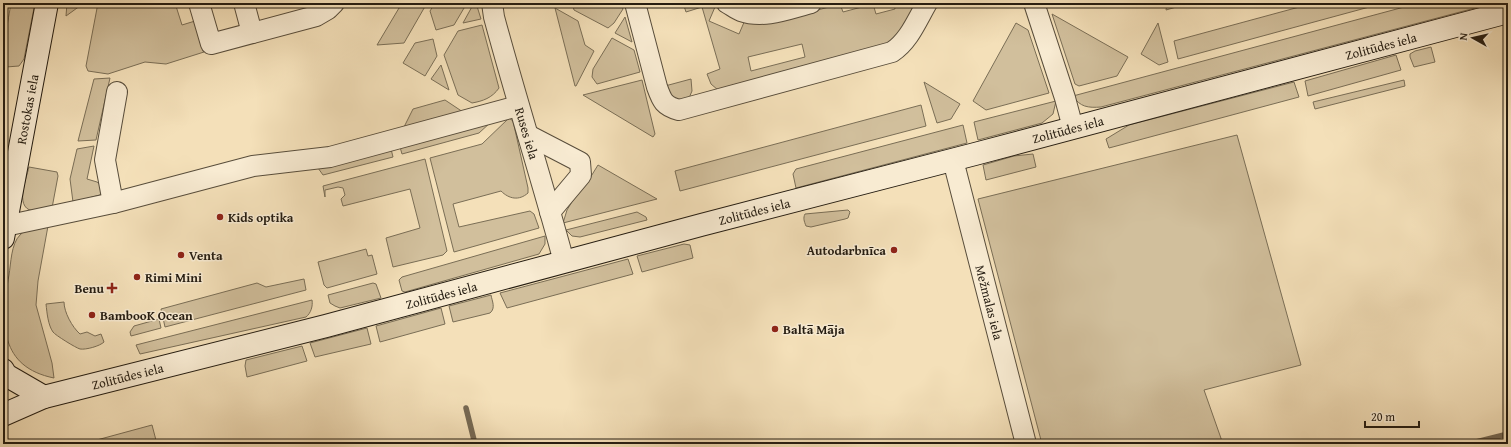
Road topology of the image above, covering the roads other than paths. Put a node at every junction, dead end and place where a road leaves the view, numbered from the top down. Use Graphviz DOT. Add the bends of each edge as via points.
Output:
graph roads {
  1 [pos="47,3"];
  2 [pos="200,3"];
  3 [pos="244,3"];
  4 [pos="334,3"];
  5 [pos="492,3"];
  6 [pos="635,3"];
  7 [pos="727,3"];
  8 [pos="811,3"];
  9 [pos="927,3"];
  10 [pos="1034,3"];
  11 [pos="1508,12"];
  12 [pos="252,32"];
  13 [pos="117,92"];
  14 [pos="518,106"];
  15 [pos="1073,128"];
  16 [pos="528,135"];
  17 [pos="953,160"];
  18 [pos="113,203"];
  19 [pos="550,212"];
  20 [pos="4,232"];
  21 [pos="564,262"];
  22 [pos="3,370"];
  23 [pos="44,397"];
  24 [pos="3,415"];
  25 [pos="1026,444"];
  1 -- 20 [label="street, Rostokas iela"];
  2 -- 12 [label="street" via="211,44"];
  3 -- 12 [label="street"];
  4 -- 12 [label="street" via="316,16"];
  5 -- 14 [label="street, Ruses iela"];
  6 -- 9 [label="street" via="662,100 679,110 892,52 906,40"];
  7 -- 8 [label="street" via="740,10 760,14"];
  10 -- 15 [label="street"];
  11 -- 15 [label="street, Zolitūdes iela"];
  13 -- 18 [label="street" via="105,160"];
  14 -- 16 [label="street, Ruses iela"];
  14 -- 18 [label="street" via="330,157 253,166"];
  15 -- 17 [label="street, Zolitūdes iela"];
  16 -- 19 [label="street, Ruses iela"];
  16 -- 19 [label="street" via="580,162 581,175"];
  17 -- 21 [label="street, Zolitūdes iela"];
  17 -- 25 [label="street, Mežmalas iela"];
  18 -- 20 [label="street"];
  19 -- 21 [label="street, Ruses iela"];
  21 -- 23 [label="street, Zolitūdes iela" via="326,326"];
  22 -- 23 [label="street"];
  23 -- 24 [label="street, Zolitūdes iela"];
}
